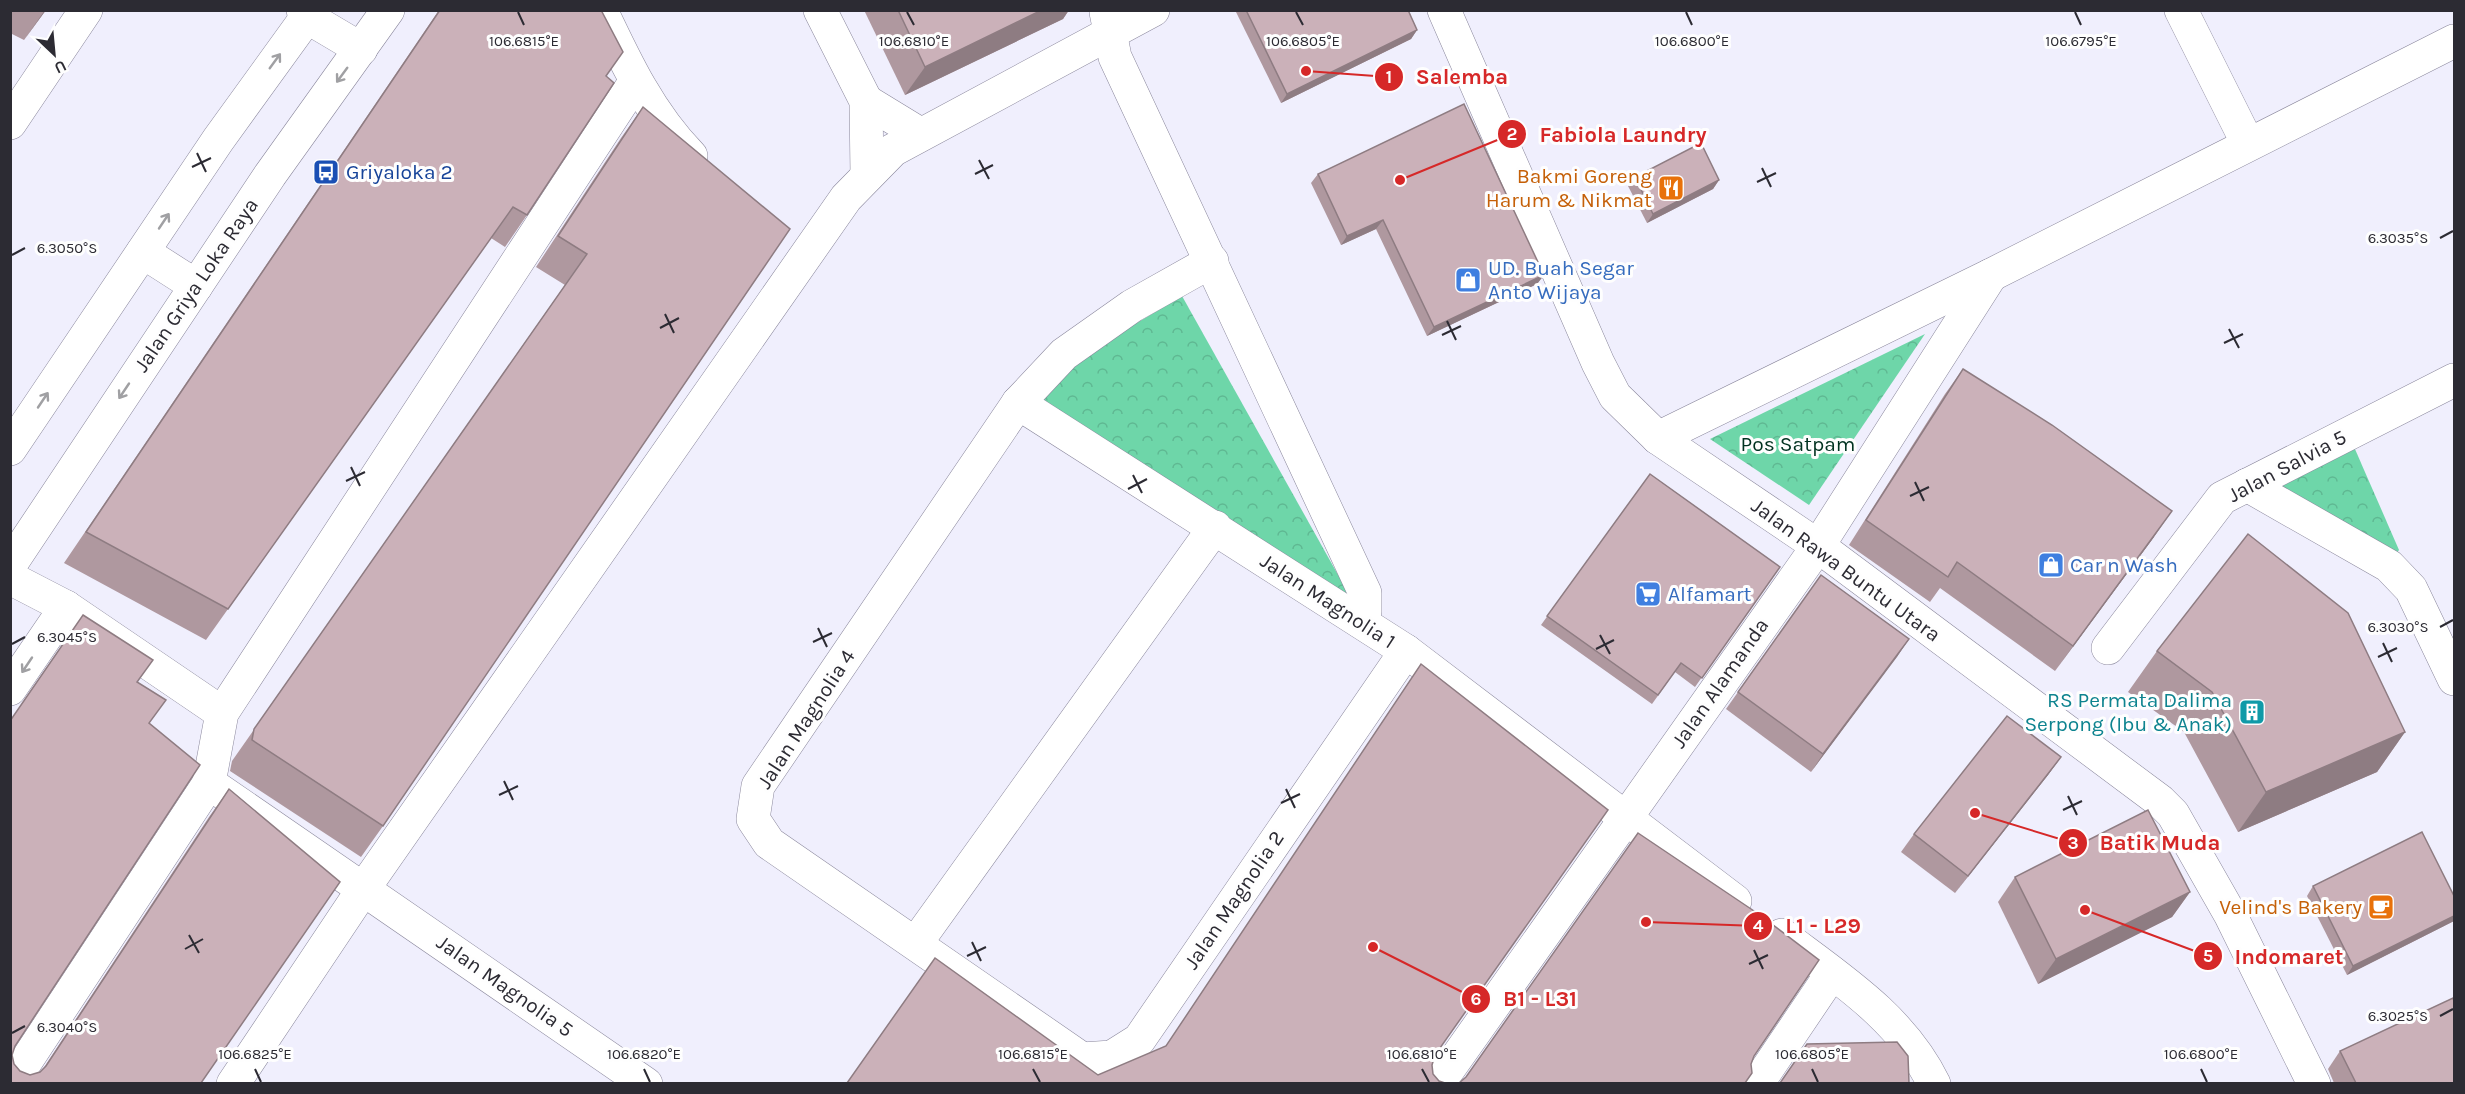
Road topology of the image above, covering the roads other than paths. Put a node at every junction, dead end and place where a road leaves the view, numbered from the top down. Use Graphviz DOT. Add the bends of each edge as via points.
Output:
graph roads {
  1 [pos="86,10"];
  2 [pos="388,10"];
  3 [pos="601,10"];
  4 [pos="820,10"];
  5 [pos="1153,10"];
  6 [pos="1444,10"];
  7 [pos="2181,10"];
  8 [pos="307,13"];
  9 [pos="1108,21"];
  10 [pos="2454,41"];
  11 [pos="361,49"];
  12 [pos="635,82"];
  13 [pos="866,101"];
  14 [pos="10,123"];
  15 [pos="920,134"];
  16 [pos="2248,144"];
  17 [pos="867,175"];
  18 [pos="712,176"];
  19 [pos="783,230"];
  20 [pos="810,251"];
  21 [pos="143,252"];
  22 [pos="1212,261"];
  23 [pos="1991,275"];
  24 [pos="196,286"];
  25 [pos="2454,380"];
  26 [pos="1018,403"];
  27 [pos="1658,438"];
  28 [pos="10,448"];
  29 [pos="2247,485"];
  30 [pos="1215,527"];
  31 [pos="1818,546"];
  32 [pos="10,565"];
  33 [pos="10,578"];
  34 [pos="66,607"];
  35 [pos="1360,621"];
  36 [pos="2108,648"];
  37 [pos="1406,651"];
  38 [pos="2454,679"];
  39 [pos="10,689"];
  40 [pos="222,713"];
  41 [pos="209,783"];
  42 [pos="1624,818"];
  43 [pos="364,888"];
  44 [pos="916,943"];
  45 [pos="1832,973"];
  46 [pos="1082,1059"];
  47 [pos="10,1083"];
  48 [pos="233,1083"];
  49 [pos="646,1083"];
  50 [pos="1438,1083"];
  51 [pos="1757,1083"];
  52 [pos="1934,1083"];
  53 [pos="2314,1083"];
  1 -- 14 [label="street"];
  2 -- 11 [label="street, Jalan Griya Loka Raya"];
  3 -- 12 [label="street"];
  4 -- 13 [label="street"];
  5 -- 9 [label="street"];
  6 -- 27 [label="street, Jalan Rawa Buntu Utara" via="1598,363 1615,396"];
  7 -- 16 [label="street"];
  8 -- 11 [label="street"];
  21 -- 8 [label="street, one-way"];
  9 -- 15 [label="street"];
  9 -- 22 [label="street" via="1115,57"];
  10 -- 16 [label="street"];
  11 -- 24 [label="street, Jalan Griya Loka Raya, one-way"];
  12 -- 18 [label="street" via="669,134"];
  12 -- 40 [label="street"];
  13 -- 15 [label="street"];
  13 -- 17 [label="street"];
  15 -- 17 [label="street" via="893,150"];
  16 -- 23 [label="street"];
  17 -- 20 [label="street"];
  19 -- 20 [label="street"];
  20 -- 43 [label="street"];
  21 -- 24 [label="street"];
  28 -- 21 [label="street, one-way"];
  22 -- 26 [label="street, Jalan Magnolia 4" via="1132,306 1064,354"];
  22 -- 35 [label="street" via="1365,592 1365,612"];
  23 -- 27 [label="street"];
  23 -- 31 [label="street, Jalan Alamanda"];
  24 -- 32 [label="street, Jalan Griya Loka Raya, one-way"];
  25 -- 29 [label="street, Jalan Salvia 5"];
  26 -- 30 [label="street, Jalan Magnolia 1"];
  26 -- 44 [label="street, Jalan Magnolia 4" via="758,786 753,819 769,843"];
  27 -- 31 [label="street, Jalan Rawa Buntu Utara"];
  29 -- 36 [label="street, Jalan Salvia 5" via="2222,498"];
  29 -- 38 [label="street" via="2389,566 2411,589"];
  30 -- 35 [label="street, Jalan Magnolia 1"];
  30 -- 44 [label="street"];
  31 -- 42 [label="street, Jalan Alamanda"];
  31 -- 53 [label="street, Jalan Rawa Buntu Utara" via="2173,814 2230,914"];
  33 -- 34 [label="street"];
  34 -- 39 [label="street, one-way"];
  34 -- 40 [label="street"];
  35 -- 37 [label="street, Jalan Magnolia 1"];
  37 -- 42 [label="street, Jalan Magnolia 1"];
  37 -- 46 [label="street, Jalan Magnolia 2" via="1139,1040 1112,1057"];
  40 -- 41 [label="street"];
  41 -- 43 [label="street, Jalan Magnolia 5"];
  41 -- 47 [label="street"];
  42 -- 45 [label="street, Jalan Magnolia 1"];
  42 -- 50 [label="street, Jalan Alamanda"];
  43 -- 48 [label="street"];
  43 -- 49 [label="street, Jalan Magnolia 5"];
  44 -- 46 [label="street, Jalan Magnolia 4"];
  45 -- 51 [label="street"];
  45 -- 52 [label="street, Jalan Magnolia 1" via="1900,1031 1923,1060"];
}
